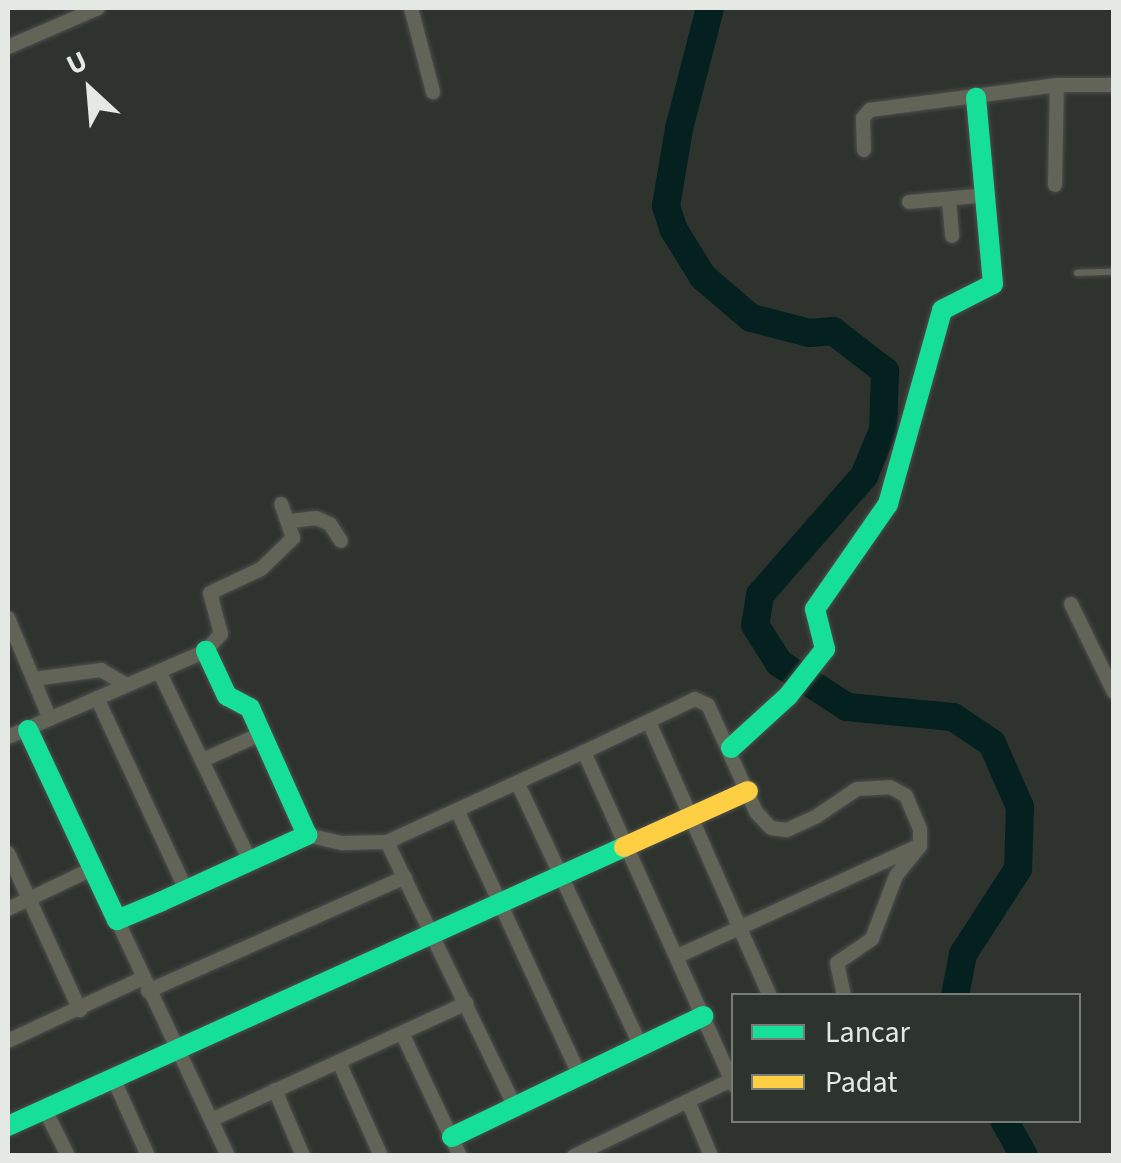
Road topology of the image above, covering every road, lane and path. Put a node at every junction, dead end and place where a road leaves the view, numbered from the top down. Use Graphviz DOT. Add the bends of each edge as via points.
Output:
graph roads {
  1 [pos="98,8"];
  2 [pos="411,8"];
  3 [pos="8,47"];
  4 [pos="1057,84"];
  5 [pos="1114,85"];
  6 [pos="433,92"];
  7 [pos="976,98"];
  8 [pos="864,150"];
  9 [pos="1056,185"];
  10 [pos="988,195"];
  11 [pos="949,200"];
  12 [pos="909,202"];
  13 [pos="952,236"];
  14 [pos="1114,272"];
  15 [pos="1077,273"];
  16 [pos="281,504"];
  17 [pos="292,521"];
  18 [pos="342,541"];
  19 [pos="1072,604"];
  20 [pos="8,618"];
  21 [pos="206,650"];
  22 [pos="160,670"];
  23 [pos="34,679"];
  24 [pos="125,684"];
  25 [pos="1114,692"];
  26 [pos="97,698"];
  27 [pos="49,717"];
  28 [pos="649,722"];
  29 [pos="264,733"];
  30 [pos="18,734"];
  31 [pos="732,748"];
  32 [pos="584,752"];
  33 [pos="203,760"];
  34 [pos="518,784"];
  35 [pos="748,791"];
  36 [pos="457,810"];
  37 [pos="689,815"];
  38 [pos="307,834"];
  39 [pos="387,842"];
  40 [pos="629,846"];
  41 [pos="920,846"];
  42 [pos="8,853"];
  43 [pos="249,859"];
  44 [pos="94,868"];
  45 [pos="405,877"];
  46 [pos="564,877"];
  47 [pos="186,890"];
  48 [pos="29,900"];
  49 [pos="500,906"];
  50 [pos="8,909"];
  51 [pos="117,920"];
  52 [pos="740,926"];
  53 [pos="436,936"];
  54 [pos="678,956"];
  55 [pos="144,985"];
  56 [pos="769,993"];
  57 [pos="843,993"];
  58 [pos="467,1002"];
  59 [pos="80,1010"];
  60 [pos="703,1016"];
  61 [pos="8,1021"];
  62 [pos="402,1034"];
  63 [pos="11,1039"];
  64 [pos="641,1046"];
  65 [pos="178,1049"];
  66 [pos="339,1062"];
  67 [pos="581,1078"];
  68 [pos="114,1080"];
  69 [pos="731,1080"];
  70 [pos="731,1082"];
  71 [pos="275,1090"];
  72 [pos="688,1101"];
  73 [pos="516,1109"];
  74 [pos="45,1110"];
  75 [pos="211,1120"];
  76 [pos="8,1126"];
  77 [pos="456,1146"];
  78 [pos="68,1156"];
  79 [pos="148,1156"];
  80 [pos="228,1156"];
  81 [pos="303,1156"];
  82 [pos="381,1156"];
  83 [pos="574,1156"];
  84 [pos="711,1156"];
  1 -- 3 [label="street"];
  2 -- 6 [label="street"];
  4 -- 5 [label="street"];
  4 -- 7 [label="street"];
  4 -- 9 [label="street"];
  7 -- 8 [label="street" via="870,110 863,118"];
  7 -- 10 [label="street"];
  10 -- 11 [label="street"];
  10 -- 31 [label="street" via="993,284 942,310 888,504 815,608 825,649 788,696"];
  11 -- 12 [label="street"];
  11 -- 13 [label="street"];
  14 -- 15 [label="lane"];
  16 -- 17 [label="street"];
  17 -- 18 [label="street" via="330,524"];
  17 -- 21 [label="street" via="293,538 263,568 210,593 220,634"];
  19 -- 25 [label="street"];
  20 -- 23 [label="street"];
  21 -- 22 [label="street"];
  21 -- 29 [label="street" via="220,686 250,708"];
  22 -- 24 [label="street"];
  22 -- 33 [label="street"];
  23 -- 24 [label="street" via="101,670"];
  23 -- 27 [label="street"];
  24 -- 26 [label="street"];
  26 -- 27 [label="street"];
  26 -- 47 [label="street"];
  27 -- 30 [label="street"];
  28 -- 31 [label="street" via="703,700"];
  28 -- 32 [label="street"];
  28 -- 37 [label="street"];
  29 -- 33 [label="street"];
  29 -- 38 [label="street"];
  30 -- 44 [label="street"];
  31 -- 35 [label="street"];
  32 -- 34 [label="street"];
  32 -- 40 [label="street"];
  33 -- 43 [label="street"];
  34 -- 36 [label="street"];
  34 -- 46 [label="street"];
  35 -- 37 [label="street"];
  35 -- 41 [label="street" via="764,822 787,830 857,789 897,789 920,828"];
  36 -- 39 [label="street"];
  36 -- 49 [label="street"];
  37 -- 40 [label="street"];
  37 -- 52 [label="street"];
  38 -- 39 [label="street" via="343,843"];
  38 -- 43 [label="street"];
  39 -- 45 [label="street"];
  40 -- 46 [label="street"];
  40 -- 54 [label="street"];
  41 -- 52 [label="street"];
  41 -- 57 [label="street" via="896,876 872,939 837,962"];
  42 -- 48 [label="street"];
  43 -- 47 [label="street"];
  44 -- 48 [label="street"];
  44 -- 51 [label="street"];
  45 -- 53 [label="street"];
  45 -- 55 [label="street"];
  46 -- 49 [label="street"];
  46 -- 64 [label="street"];
  47 -- 51 [label="street"];
  48 -- 50 [label="street"];
  48 -- 59 [label="street"];
  49 -- 53 [label="street"];
  49 -- 67 [label="street"];
  51 -- 55 [label="street"];
  52 -- 54 [label="street"];
  52 -- 56 [label="street"];
  53 -- 58 [label="street"];
  53 -- 65 [label="street"];
  54 -- 60 [label="street"];
  55 -- 59 [label="street"];
  55 -- 65 [label="street"];
  58 -- 62 [label="street"];
  58 -- 73 [label="street"];
  59 -- 63 [label="street"];
  60 -- 64 [label="street"];
  60 -- 69 [label="street"];
  61 -- 63 [label="street"];
  62 -- 66 [label="street"];
  62 -- 77 [label="street"];
  64 -- 67 [label="street"];
  65 -- 68 [label="street"];
  65 -- 75 [label="street"];
  66 -- 71 [label="street"];
  66 -- 82 [label="street"];
  67 -- 73 [label="street"];
  68 -- 74 [label="street"];
  68 -- 79 [label="street"];
  70 -- 72 [label="street"];
  71 -- 75 [label="street"];
  71 -- 81 [label="street"];
  72 -- 83 [label="street"];
  72 -- 84 [label="street"];
  73 -- 77 [label="street"];
  74 -- 76 [label="street"];
  74 -- 78 [label="street"];
  75 -- 80 [label="street"];
}
